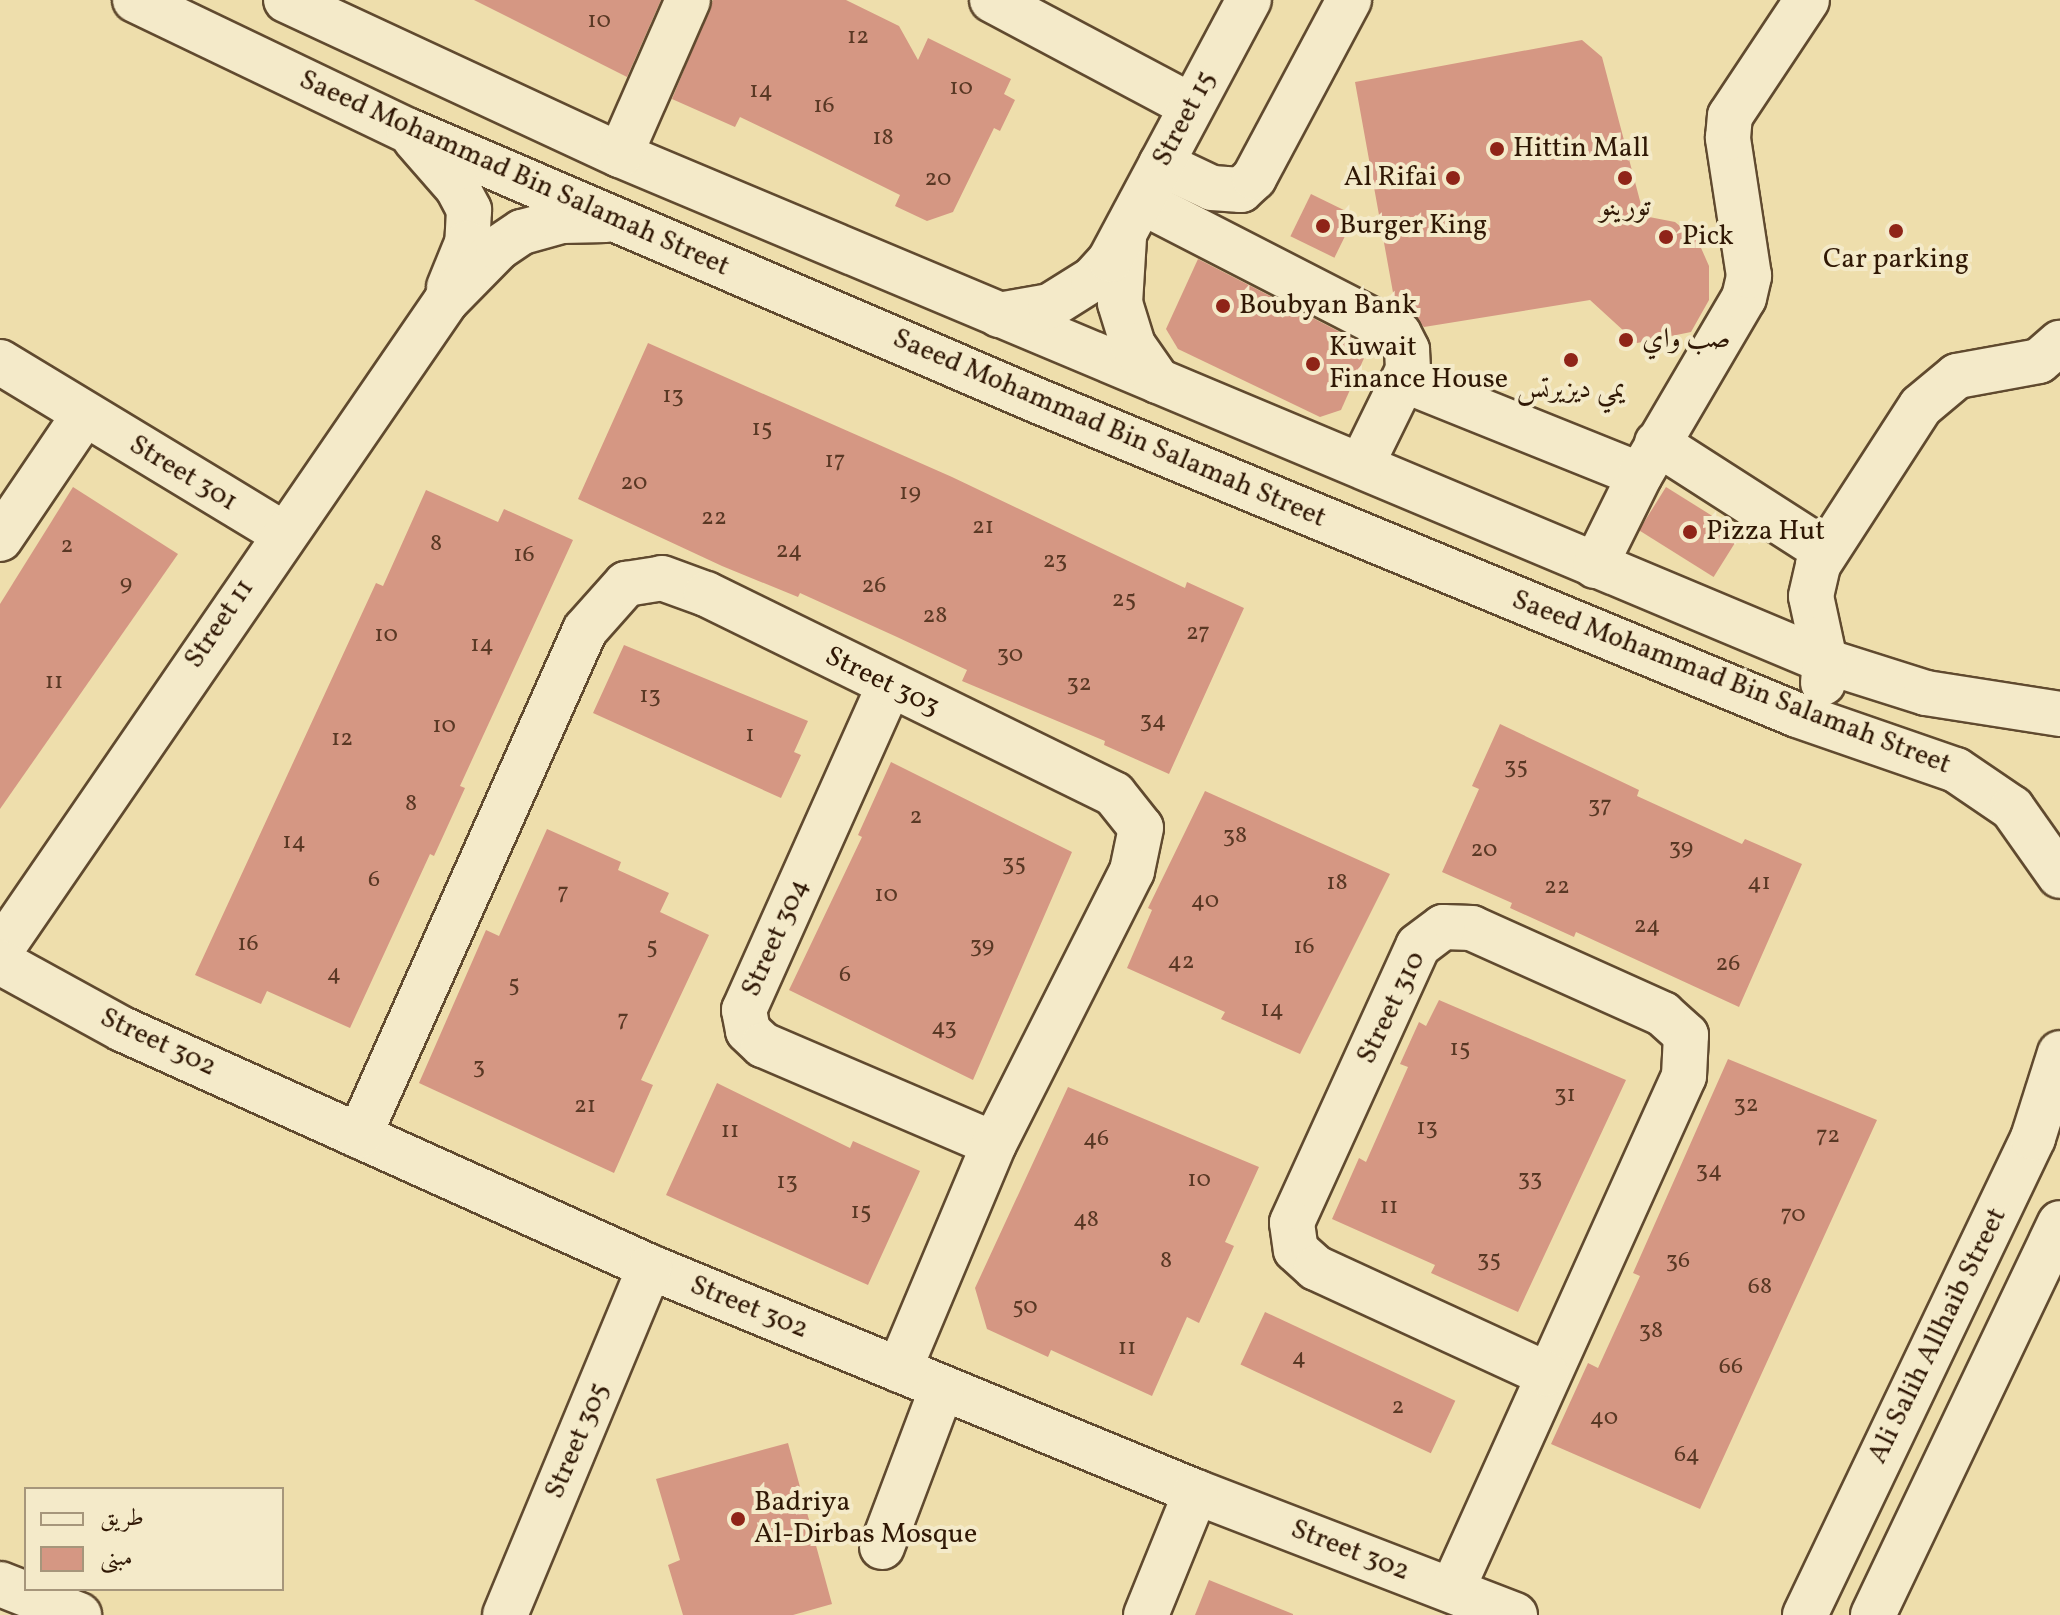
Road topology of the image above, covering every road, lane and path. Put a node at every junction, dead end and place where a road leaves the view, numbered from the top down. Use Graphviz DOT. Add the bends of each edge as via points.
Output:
graph roads {
  1 [pos="135,0"];
  2 [pos="286,0"];
  3 [pos="688,0"];
  4 [pos="992,0"];
  5 [pos="1249,0"];
  6 [pos="1349,0"];
  7 [pos="1807,0"];
  8 [pos="1191,106"];
  9 [pos="409,131"];
  10 [pos="620,155"];
  11 [pos="1142,201"];
  12 [pos="617,220"];
  13 [pos="446,301"];
  14 [pos="999,315"];
  15 [pos="2060,343"];
  16 [pos="0,362"];
  17 [pos="1404,380"];
  18 [pos="1158,381"];
  19 [pos="84,415"];
  20 [pos="1649,459"];
  21 [pos="1362,464"];
  22 [pos="282,533"];
  23 [pos="0,539"];
  24 [pos="1825,551"];
  25 [pos="1595,566"];
  26 [pos="1825,661"];
  27 [pos="889,686"];
  28 [pos="2060,714"];
  29 [pos="1797,715"];
  30 [pos="2060,876"];
  31 [pos="0,951"];
  32 [pos="0,962"];
  33 [pos="2060,1053"];
  34 [pos="359,1136"];
  35 [pos="994,1144"];
  36 [pos="2060,1223"];
  37 [pos="650,1267"];
  38 [pos="899,1370"];
  39 [pos="1546,1374"];
  40 [pos="942,1388"];
  41 [pos="1196,1492"];
  42 [pos="882,1547"];
  43 [pos="0,1584"];
  44 [pos="1452,1590"];
  45 [pos="79,1615"];
  46 [pos="505,1615"];
  47 [pos="1146,1615"];
  48 [pos="1515,1615"];
  49 [pos="1805,1615"];
  50 [pos="1873,1615"];
  1 -- 9 [label="street, Saeed Mohammad Bin Salamah Street"];
  2 -- 10 [label="street, Saeed Mohammad Bin Salamah Street"];
  3 -- 10 [label="street"];
  4 -- 8 [label="street"];
  5 -- 8 [label="street, Street 15"];
  6 -- 11 [label="street" via="1254,178 1241,190 1212,188"];
  7 -- 20 [label="street" via="1730,116 1728,138 1749,276 1744,298"];
  8 -- 11 [label="street, Street 15"];
  9 -- 12 [label="street, Saeed Mohammad Bin Salamah Street"];
  9 -- 13 [label="street, Street 11" via="457,187 469,210 467,243"];
  10 -- 14 [label="street, Saeed Mohammad Bin Salamah Street"];
  11 -- 14 [label="street, Street 15" via="1093,279 1072,295 1037,309"];
  11 -- 17 [label="street" via="1390,327 1407,350"];
  11 -- 18 [label="street, Street 15" via="1120,303 1133,345"];
  12 -- 13 [label="street, Street 11" via="562,221 522,232 498,248"];
  12 -- 29 [label="street, Saeed Mohammad Bin Salamah Street"];
  13 -- 22 [label="street, Street 11"];
  14 -- 18 [label="street, Saeed Mohammad Bin Salamah Street"];
  15 -- 24 [label="street" via="2039,361 1957,376 1937,390"];
  16 -- 19 [label="street, Street 301"];
  17 -- 20 [label="street"];
  17 -- 21 [label="street"];
  18 -- 21 [label="street, Saeed Mohammad Bin Salamah Street"];
  19 -- 22 [label="street, Street 301"];
  19 -- 23 [label="street"];
  20 -- 24 [label="street"];
  20 -- 25 [label="street"];
  21 -- 25 [label="street, Saeed Mohammad Bin Salamah Street"];
  22 -- 31 [label="street, Street 11"];
  24 -- 26 [label="street" via="1811,596"];
  25 -- 26 [label="street, Saeed Mohammad Bin Salamah Street"];
  26 -- 28 [label="street, Saeed Mohammad Bin Salamah Street" via="1926,693"];
  26 -- 29 [label="street" via="1821,689"];
  27 -- 34 [label="street, Street 303" via="706,594 662,578 626,584 585,630"];
  27 -- 35 [label="street, Street 303" via="1114,794 1141,828 1132,871"];
  27 -- 35 [label="street, Street 304" via="744,1010 748,1031 763,1045"];
  29 -- 30 [label="street, Saeed Mohammad Bin Salamah Street" via="1976,781 2028,824"];
  32 -- 34 [label="street, Street 302" via="122,1029"];
  33 -- 49 [label="street, Ali Salih Allhaib Street" via="2033,1138"];
  34 -- 37 [label="street, Street 302"];
  35 -- 38 [label="street, Street 303"];
  36 -- 50 [label="street"];
  37 -- 38 [label="street, Street 302"];
  37 -- 46 [label="street, Street 305"];
  38 -- 40 [label="street, Street 302"];
  39 -- 39 [label="street, Street 310" via="1684,1076 1686,1035 1663,1014 1513,946 1472,928 1443,927 1418,946 1292,1223 1296,1250 1316,1268"];
  39 -- 44 [label="street, Street 310"];
  40 -- 41 [label="street, Street 302"];
  40 -- 42 [label="street"];
  41 -- 44 [label="street, Street 302"];
  41 -- 47 [label="street"];
  43 -- 45 [label="street"];
  44 -- 48 [label="street, Street 302"];
}
